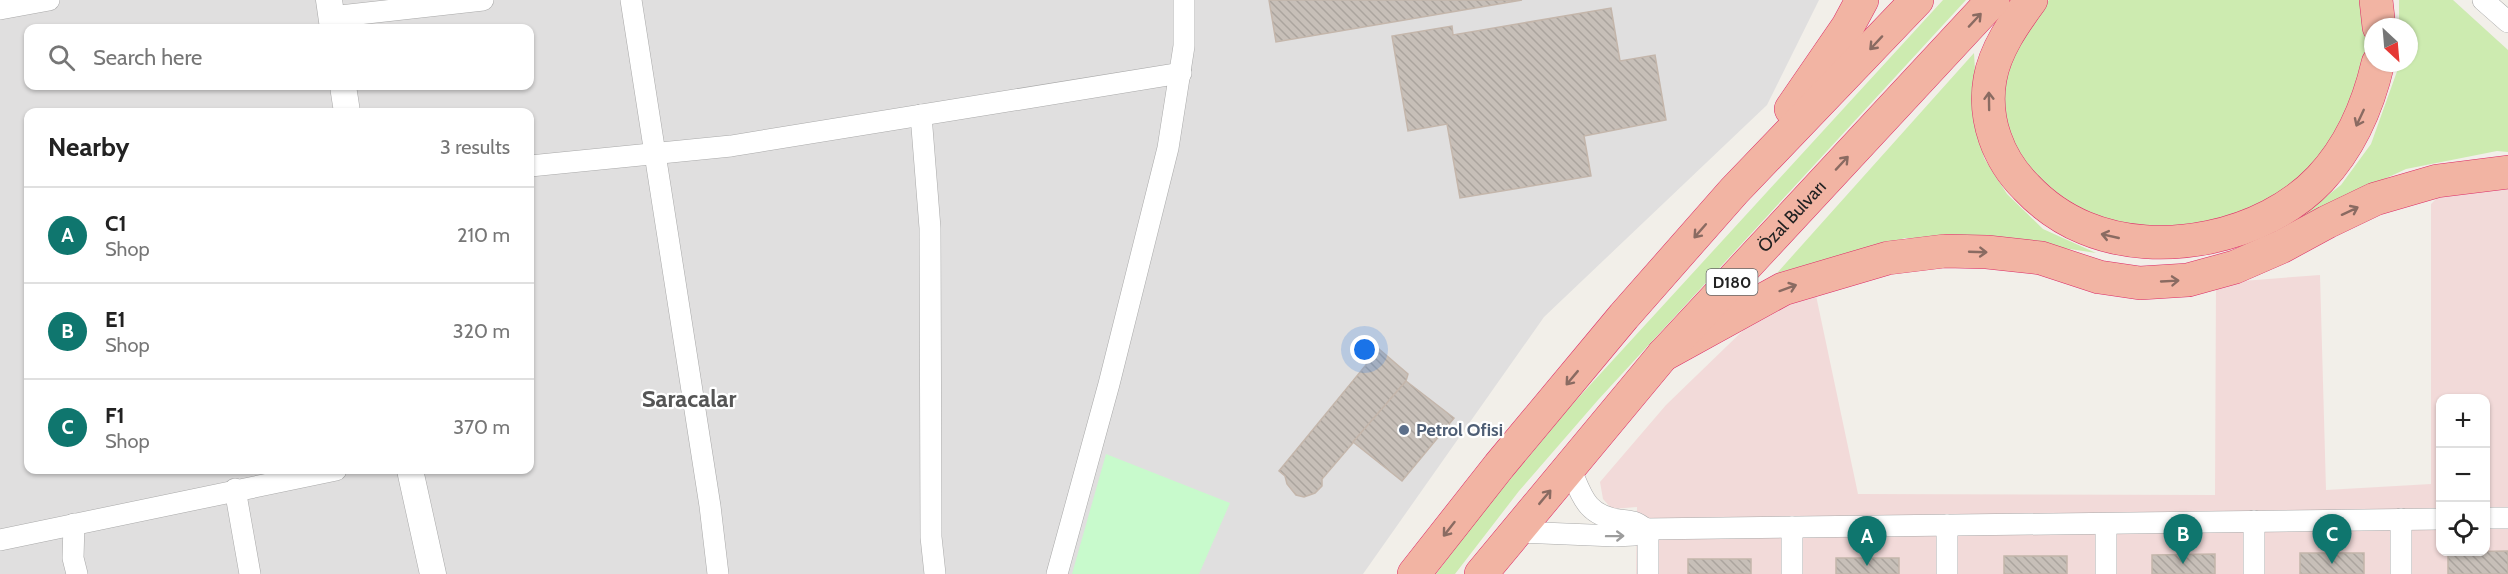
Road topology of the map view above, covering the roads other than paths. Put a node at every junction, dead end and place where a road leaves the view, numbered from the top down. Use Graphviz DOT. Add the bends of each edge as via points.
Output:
graph roads {
  1 [pos="49,0"];
  2 [pos="483,0"];
  3 [pos="631,0"];
  4 [pos="1184,0"];
  5 [pos="1862,0"];
  6 [pos="1917,0"];
  7 [pos="1993,0"];
  8 [pos="2031,0"];
  9 [pos="2376,0"];
  10 [pos="2483,0"];
  11 [pos="0,9"];
  12 [pos="331,15"];
  13 [pos="2378,18"];
  14 [pos="2508,22"];
  15 [pos="2375,72"];
  16 [pos="1181,73"];
  17 [pos="344,90"];
  18 [pos="346,108"];
  19 [pos="921,116"];
  20 [pos="654,155"];
  21 [pos="534,166"];
  22 [pos="2508,172"];
  23 [pos="1734,191"];
  24 [pos="1663,355"];
  25 [pos="1569,468"];
  26 [pos="315,474"];
  27 [pos="411,474"];
  28 [pos="235,489"];
  29 [pos="2490,518"];
  30 [pos="2508,518"];
  31 [pos="2401,519"];
  32 [pos="2436,519"];
  33 [pos="2254,521"];
  34 [pos="74,524"];
  35 [pos="2106,524"];
  36 [pos="1947,525"];
  37 [pos="1792,527"];
  38 [pos="1647,529"];
  39 [pos="1515,532"];
  40 [pos="0,540"];
  41 [pos="77,574"];
  42 [pos="250,574"];
  43 [pos="433,574"];
  44 [pos="718,574"];
  45 [pos="935,574"];
  46 [pos="1057,574"];
  47 [pos="1414,574"];
  48 [pos="1480,574"];
  49 [pos="1648,574"];
  50 [pos="1792,574"];
  51 [pos="1947,574"];
  52 [pos="2106,574"];
  53 [pos="2254,574"];
  54 [pos="2401,574"];
  1 -- 11 [label="street"];
  2 -- 12 [label="street"];
  3 -- 20 [label="street"];
  4 -- 16 [label="street"];
  5 -- 23 [label="highway"];
  6 -- 23 [label="highway, one-way"];
  24 -- 7 [label="highway, Özal Bulvarı / D180, one-way"];
  15 -- 8 [label="highway, one-way" via="2363,115 2351,138 2320,179 2301,196 2258,222 2220,235 2163,242 2131,241 2084,228 2062,217 2015,177 2003,158 1989,116 1990,78 2008,34"];
  9 -- 13 [label="highway"];
  10 -- 14 [label="street"];
  16 -- 19 [label="street"];
  16 -- 46 [label="street" via="1168,148 1128,311"];
  17 -- 18 [label="street"];
  19 -- 20 [label="street"];
  19 -- 45 [label="street" via="930,228 931,537"];
  20 -- 21 [label="street"];
  20 -- 44 [label="street"];
  24 -- 22 [label="highway, one-way" via="1783,289 1888,258 1945,251 1988,252 2041,258 2099,277 2140,283 2188,280 2235,267 2375,199 2437,181"];
  23 -- 47 [label="highway, one-way" via="1520,440"];
  24 -- 25 [label="highway, Özal Bulvarı / D180"];
  25 -- 38 [label="street" via="1592,510 1608,518 1637,522"];
  39 -- 25 [label="highway, Özal Bulvarı / D180, one-way"];
  26 -- 28 [label="street"];
  27 -- 43 [label="street"];
  28 -- 34 [label="street"];
  28 -- 42 [label="street"];
  29 -- 30 [label="street"];
  31 -- 32 [label="street"];
  31 -- 33 [label="street"];
  31 -- 54 [label="street"];
  33 -- 35 [label="street"];
  33 -- 53 [label="street"];
  34 -- 40 [label="street"];
  34 -- 41 [label="street" via="73,558"];
  35 -- 36 [label="street"];
  35 -- 52 [label="street"];
  36 -- 37 [label="street"];
  36 -- 51 [label="street"];
  37 -- 38 [label="street"];
  37 -- 50 [label="street"];
  39 -- 38 [label="street, one-way" via="1634,536"];
  38 -- 49 [label="street"];
  39 -- 48 [label="highway, Özal Bulvarı / D180"];
}
